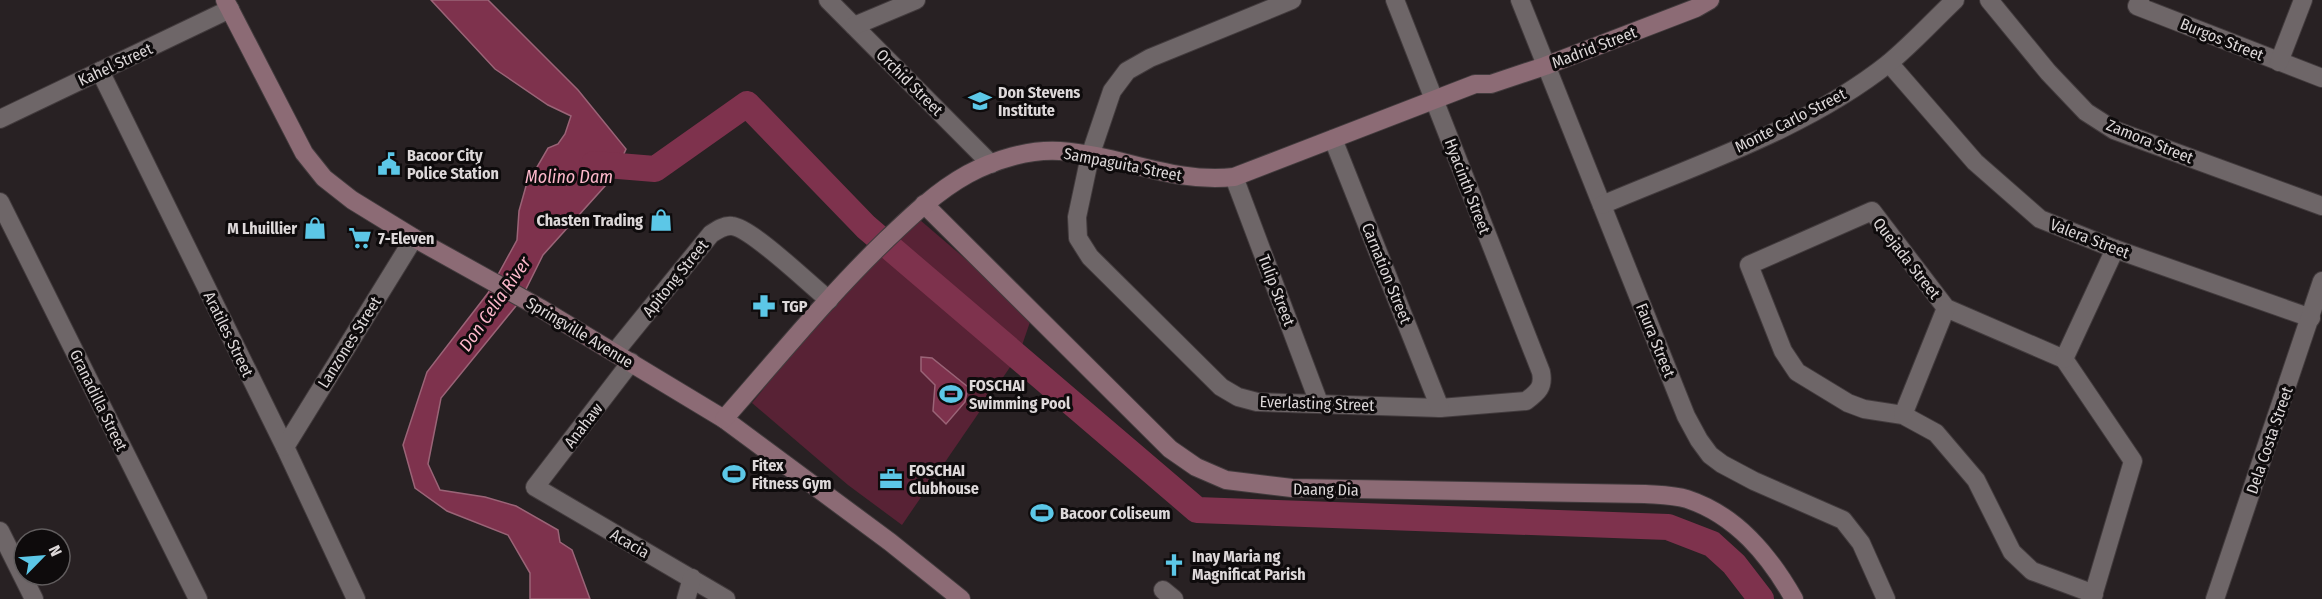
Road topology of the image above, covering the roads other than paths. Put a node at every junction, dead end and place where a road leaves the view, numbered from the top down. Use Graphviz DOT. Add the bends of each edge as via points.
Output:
graph roads {
  1 [pos="828,0"];
  2 [pos="916,0"];
  3 [pos="1292,0"];
  4 [pos="1395,0"];
  5 [pos="1520,0"];
  6 [pos="1691,0"];
  7 [pos="1710,0"];
  8 [pos="1955,0"];
  9 [pos="1989,0"];
  10 [pos="2140,0"];
  11 [pos="2303,0"];
  12 [pos="228,4"];
  13 [pos="855,26"];
  14 [pos="1543,60"];
  15 [pos="2279,62"];
  16 [pos="1889,63"];
  17 [pos="100,71"];
  18 [pos="2322,78"];
  19 [pos="1434,100"];
  20 [pos="0,119"];
  21 [pos="1333,139"];
  22 [pos="1090,156"];
  23 [pos="991,164"];
  24 [pos="1234,177"];
  25 [pos="0,201"];
  26 [pos="924,204"];
  27 [pos="1602,205"];
  28 [pos="2322,206"];
  29 [pos="414,238"];
  30 [pos="2115,249"];
  31 [pos="2322,281"];
  32 [pos="829,300"];
  33 [pos="1946,308"];
  34 [pos="2311,318"];
  35 [pos="615,352"];
  36 [pos="2064,359"];
  37 [pos="631,362"];
  38 [pos="1541,372"];
  39 [pos="1319,403"];
  40 [pos="1440,408"];
  41 [pos="1903,415"];
  42 [pos="724,419"];
  43 [pos="285,447"];
  44 [pos="535,487"];
  45 [pos="0,531"];
  46 [pos="692,578"];
  47 [pos="2093,597"];
  48 [pos="34,599"];
  49 [pos="198,599"];
  50 [pos="356,599"];
  51 [pos="687,599"];
  52 [pos="726,599"];
  53 [pos="962,599"];
  54 [pos="1794,599"];
  55 [pos="1886,599"];
  56 [pos="2215,599"];
  1 -- 13 [label="street, Orchid Street"];
  2 -- 13 [label="street"];
  3 -- 22 [label="street, Everlasting Street" via="1127,71 1112,91"];
  4 -- 19 [label="street, Hyacinth Street"];
  5 -- 14 [label="street, Faura Street"];
  6 -- 14 [label="street, Madrid Street"];
  7 -- 14 [label="street, Madrid Street"];
  8 -- 16 [label="street, Monte Carlo Street"];
  9 -- 28 [label="street, Zamora Street" via="2086,112 2114,130"];
  10 -- 15 [label="street, Burgos Street" via="2137,6"];
  11 -- 15 [label="street, Burgos Street"];
  12 -- 17 [label="street, Kahel Street"];
  12 -- 29 [label="street, Springville Avenue" via="304,153 324,178 352,200"];
  13 -- 23 [label="street, Orchid Street"];
  14 -- 19 [label="street, Madrid Street" via="1486,72 1474,84"];
  14 -- 27 [label="street, Faura Street"];
  15 -- 18 [label="street, Burgos Street"];
  16 -- 27 [label="street, Monte Carlo Street" via="1828,104"];
  16 -- 30 [label="street, Valera Street" via="1975,162 2040,219"];
  17 -- 20 [label="street, Kahel Street"];
  17 -- 43 [label="street, Aratiles Street"];
  19 -- 21 [label="street, Sampaguita Street"];
  19 -- 38 [label="street, Hyacinth Street"];
  21 -- 24 [label="street, Sampaguita Street"];
  21 -- 40 [label="street, Carnation Street"];
  22 -- 23 [label="street, Sampaguita Street" via="1058,151 1021,154"];
  22 -- 24 [label="street, Sampaguita Street" via="1174,176 1208,180"];
  22 -- 39 [label="street, Everlasting Street" via="1077,217 1078,238 1090,258 1221,387 1257,402"];
  23 -- 26 [label="street, Sampaguita Street" via="967,174"];
  24 -- 39 [label="street, Tulip Street"];
  25 -- 49 [label="street, Granadilla Street"];
  26 -- 32 [label="street, Sampaguita Street"];
  26 -- 54 [label="street, Daang Dia" via="1103,385 1170,449 1196,467 1226,480 1257,486 1645,494 1685,499 1717,512 1745,533 1772,564"];
  27 -- 55 [label="street, Faura Street" via="1699,440 1710,455 1738,473 1843,520 1860,543"];
  29 -- 35 [label="street, Springville Avenue"];
  29 -- 43 [label="street, Lanzones Street"];
  30 -- 34 [label="street, Valera Street"];
  30 -- 36 [label="street"];
  31 -- 34 [label="street, Dela Costa Street"];
  32 -- 35 [label="street, Apitong Street" via="753,237 731,226 721,227 711,234"];
  32 -- 42 [label="street, Sampaguita Street"];
  33 -- 36 [label="street, Quejada Street"];
  33 -- 41 [label="street"];
  33 -- 41 [label="street, Quejada Street" via="1872,211 1749,265 1783,351 1797,372 1828,393 1864,409"];
  34 -- 56 [label="street, Dela Costa Street"];
  35 -- 37 [label="street, Springville Avenue"];
  36 -- 47 [label="street" via="2133,461"];
  37 -- 42 [label="street, Springville Avenue"];
  37 -- 44 [label="street, Anahaw"];
  38 -- 40 [label="street, Everlasting Street" via="1543,382 1538,392 1526,401"];
  39 -- 40 [label="street, Everlasting Street"];
  41 -- 47 [label="street" via="1936,433 1964,464 2012,552 2032,571"];
  42 -- 53 [label="street, Springville Avenue"];
  43 -- 50 [label="street, Aratiles Street"];
  44 -- 46 [label="street, Acacia"];
  45 -- 48 [label="street"];
  46 -- 51 [label="street"];
  46 -- 52 [label="street, Acacia"];
}
